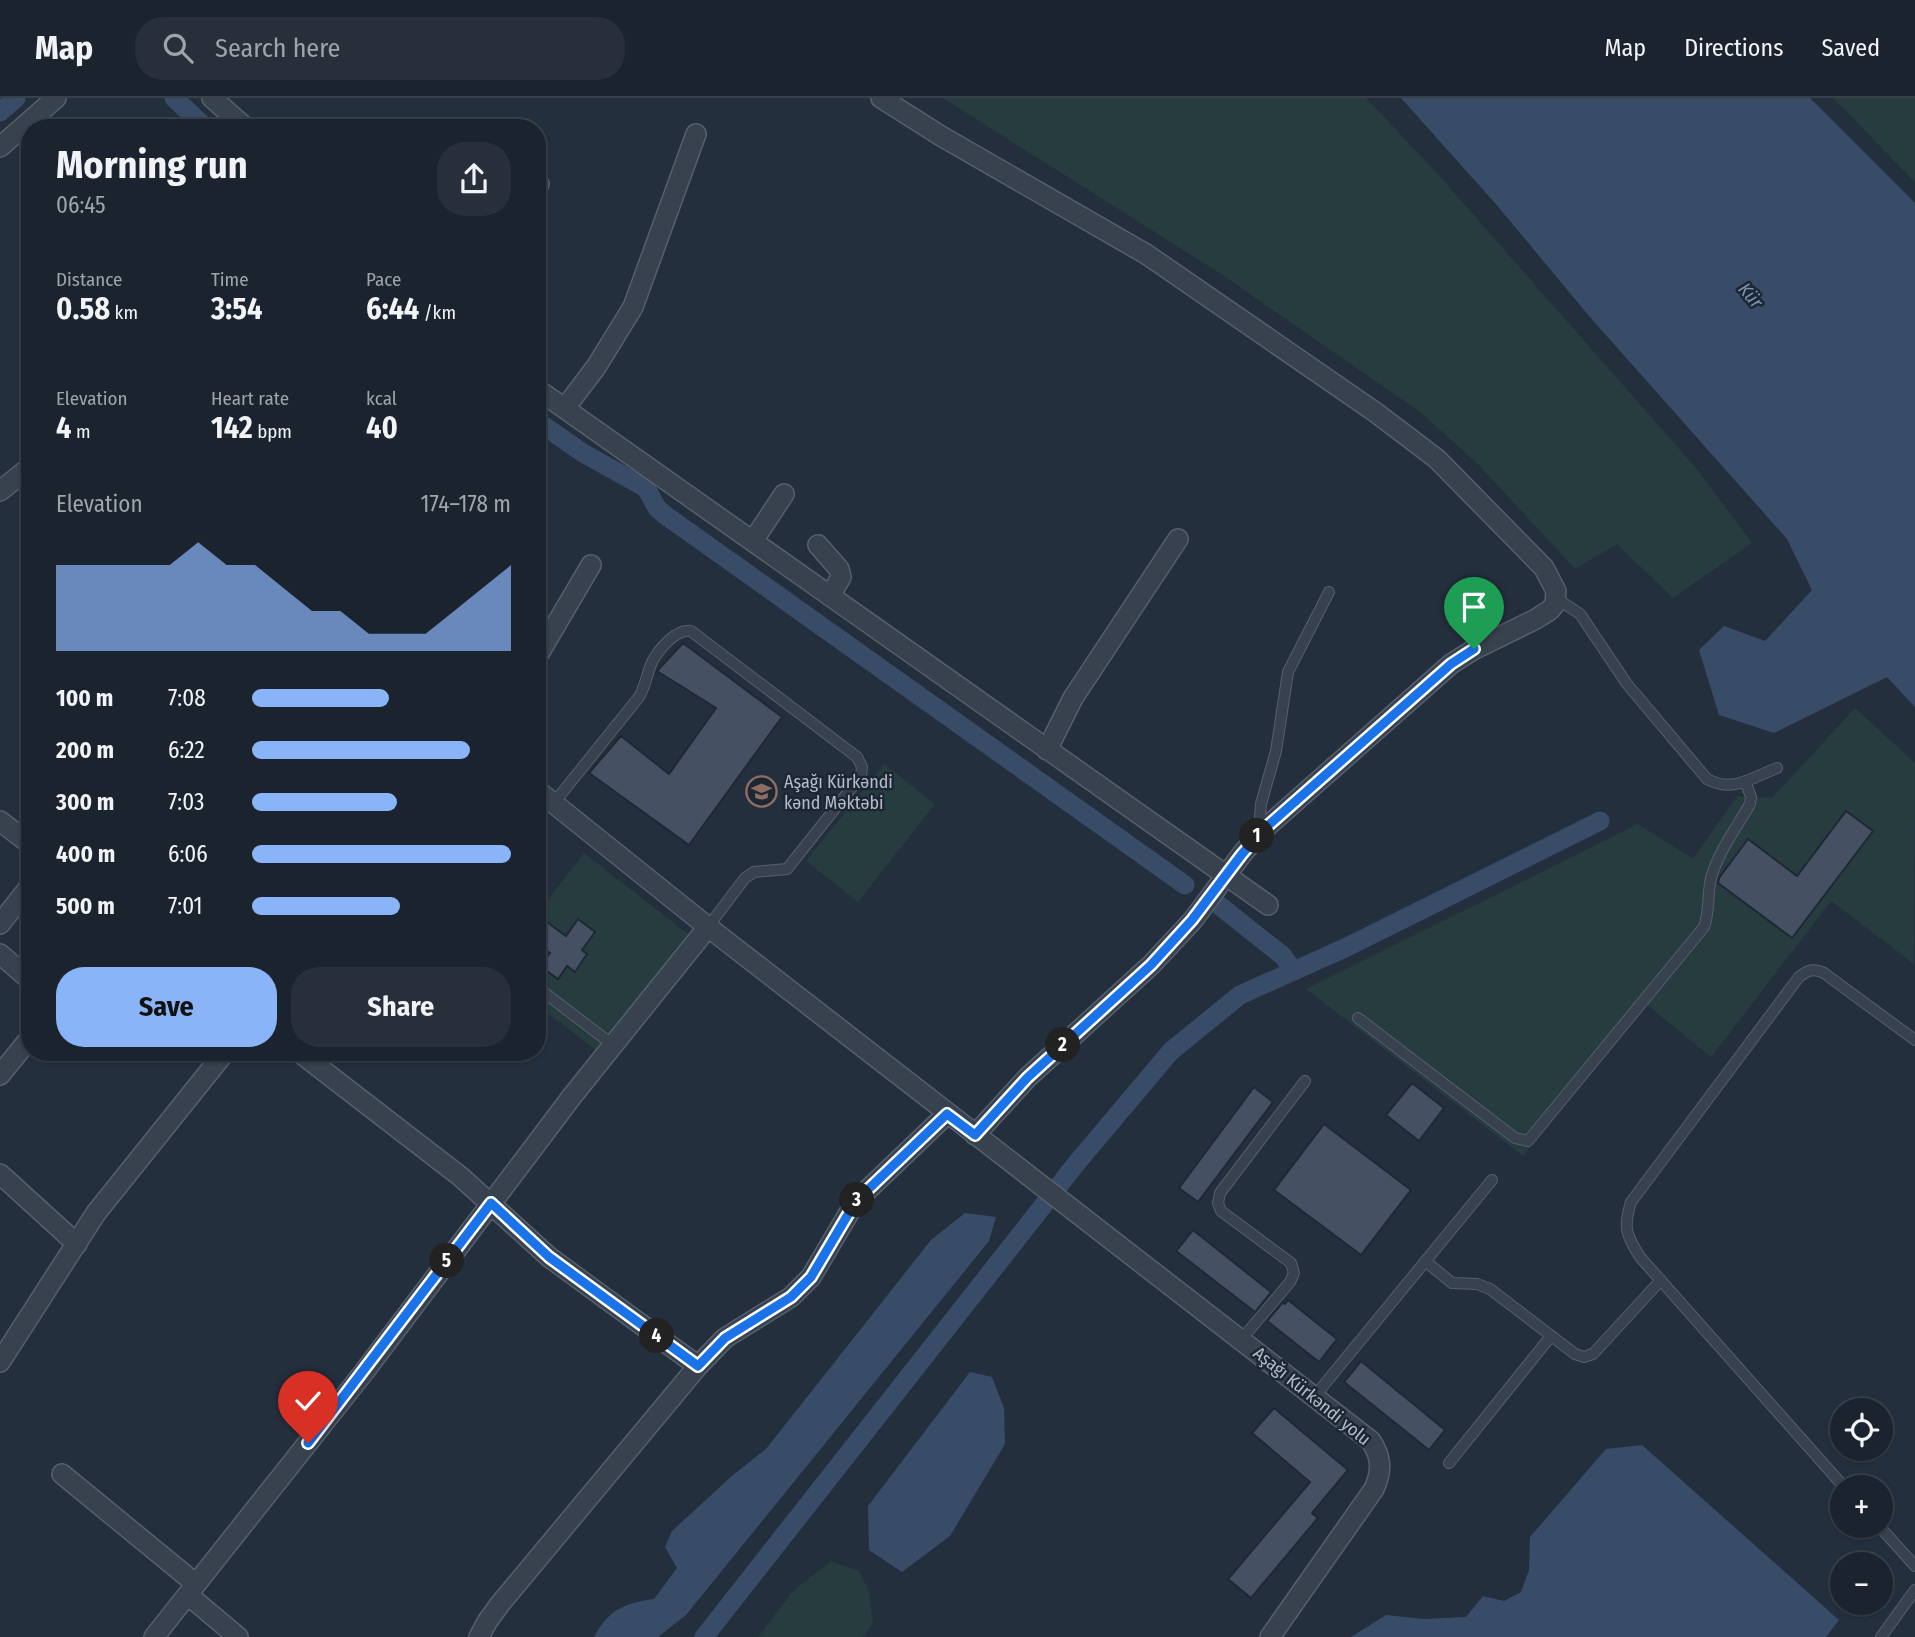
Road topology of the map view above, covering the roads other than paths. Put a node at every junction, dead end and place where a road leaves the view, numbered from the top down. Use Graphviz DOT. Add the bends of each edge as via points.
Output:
graph roads {
  1 [pos="56,98"];
  2 [pos="881,98"];
  3 [pos="218,100"];
  4 [pos="32,119"];
  5 [pos="237,119"];
  6 [pos="21,129"];
  7 [pos="696,134"];
  8 [pos="0,147"];
  9 [pos="546,395"];
  10 [pos="565,408"];
  11 [pos="21,474"];
  12 [pos="0,491"];
  13 [pos="784,494"];
  14 [pos="1178,539"];
  15 [pos="753,541"];
  16 [pos="818,545"];
  17 [pos="591,565"];
  18 [pos="1329,592"];
  19 [pos="830,596"];
  20 [pos="1556,598"];
  21 [pos="546,642"];
  22 [pos="1047,750"];
  23 [pos="1777,768"];
  24 [pos="1745,781"];
  25 [pos="546,797"];
  26 [pos="554,804"];
  27 [pos="0,821"];
  28 [pos="1263,830"];
  29 [pos="21,837"];
  30 [pos="1226,875"];
  31 [pos="21,897"];
  32 [pos="1268,905"];
  33 [pos="0,924"];
  34 [pos="708,927"];
  35 [pos="0,954"];
  36 [pos="21,972"];
  37 [pos="546,994"];
  38 [pos="1357,1018"];
  39 [pos="1915,1040"];
  40 [pos="613,1045"];
  41 [pos="21,1049"];
  42 [pos="218,1061"];
  43 [pos="311,1061"];
  44 [pos="0,1074"];
  45 [pos="1305,1081"];
  46 [pos="947,1114"];
  47 [pos="975,1135"];
  48 [pos="0,1174"];
  49 [pos="1492,1180"];
  50 [pos="491,1203"];
  51 [pos="76,1244"];
  52 [pos="1425,1261"];
  53 [pos="1661,1280"];
  54 [pos="1550,1336"];
  55 [pos="1241,1340"];
  56 [pos="0,1362"];
  57 [pos="698,1366"];
  58 [pos="1314,1397"];
  59 [pos="1449,1463"];
  60 [pos="62,1474"];
  61 [pos="1834,1475"];
  62 [pos="1890,1538"];
  63 [pos="1915,1566"];
  64 [pos="192,1590"];
  65 [pos="1915,1590"];
  66 [pos="155,1637"];
  67 [pos="238,1637"];
  68 [pos="479,1637"];
  69 [pos="1270,1637"];
  70 [pos="1881,1637"];
  1 -- 4 [label="street"];
  2 -- 20 [label="street" via="1146,254 1375,412 1437,459 1544,568 1552,578"];
  3 -- 5 [label="street"];
  6 -- 8 [label="street"];
  7 -- 10 [label="street" via="633,307"];
  9 -- 10 [label="street"];
  10 -- 15 [label="street"];
  11 -- 12 [label="street"];
  13 -- 15 [label="street"];
  14 -- 22 [label="street" via="1078,690"];
  15 -- 19 [label="street"];
  16 -- 19 [label="street" via="841,577"];
  17 -- 21 [label="street"];
  18 -- 28 [label="lane" via="1288,672 1276,751 1261,804"];
  19 -- 22 [label="street"];
  20 -- 24 [label="lane" via="1580,614 1627,684 1707,779 1720,786"];
  20 -- 28 [label="street" via="1550,610 1536,619 1451,664"];
  22 -- 30 [label="street"];
  23 -- 24 [label="lane"];
  24 -- 38 [label="lane" via="1751,804 1711,877 1704,927 1528,1141 1515,1138"];
  25 -- 26 [label="street, Aşağı Kürkəndi yolu"];
  26 -- 34 [label="street, Aşağı Kürkəndi yolu"];
  26 -- 34 [label="lane" via="639,696 655,657 685,630 857,757 862,767 855,786 787,869 754,872 745,878"];
  27 -- 29 [label="street"];
  28 -- 30 [label="street"];
  30 -- 32 [label="street"];
  30 -- 47 [label="street" via="1151,965 1027,1078"];
  31 -- 33 [label="street"];
  34 -- 40 [label="street"];
  34 -- 46 [label="street, Aşağı Kürkəndi yolu"];
  35 -- 36 [label="street"];
  37 -- 40 [label="lane"];
  39 -- 53 [label="lane" via="1824,973 1816,969 1799,977 1631,1202 1627,1237"];
  40 -- 50 [label="street"];
  41 -- 44 [label="street"];
  42 -- 51 [label="street"];
  43 -- 50 [label="street"];
  45 -- 55 [label="lane" via="1217,1203 1291,1263 1294,1273"];
  46 -- 47 [label="street, Aşağı Kürkəndi yolu"];
  46 -- 57 [label="street" via="856,1201 811,1277 791,1297 725,1338"];
  47 -- 55 [label="street, Aşağı Kürkəndi yolu"];
  48 -- 51 [label="street"];
  49 -- 52 [label="lane"];
  50 -- 57 [label="street" via="549,1257"];
  50 -- 64 [label="street"];
  51 -- 56 [label="street"];
  52 -- 54 [label="lane" via="1452,1283 1490,1289"];
  52 -- 58 [label="lane"];
  53 -- 54 [label="lane" via="1593,1354 1575,1354"];
  53 -- 61 [label="lane"];
  54 -- 59 [label="lane"];
  55 -- 58 [label="street, Aşağı Kürkəndi yolu"];
  57 -- 68 [label="street" via="500,1604"];
  58 -- 69 [label="street, Aşağı Kürkəndi yolu" via="1371,1441 1378,1452 1380,1476"];
  60 -- 64 [label="street"];
  62 -- 63 [label="lane"];
  64 -- 66 [label="street"];
  64 -- 67 [label="street"];
  65 -- 70 [label="lane"];
}
